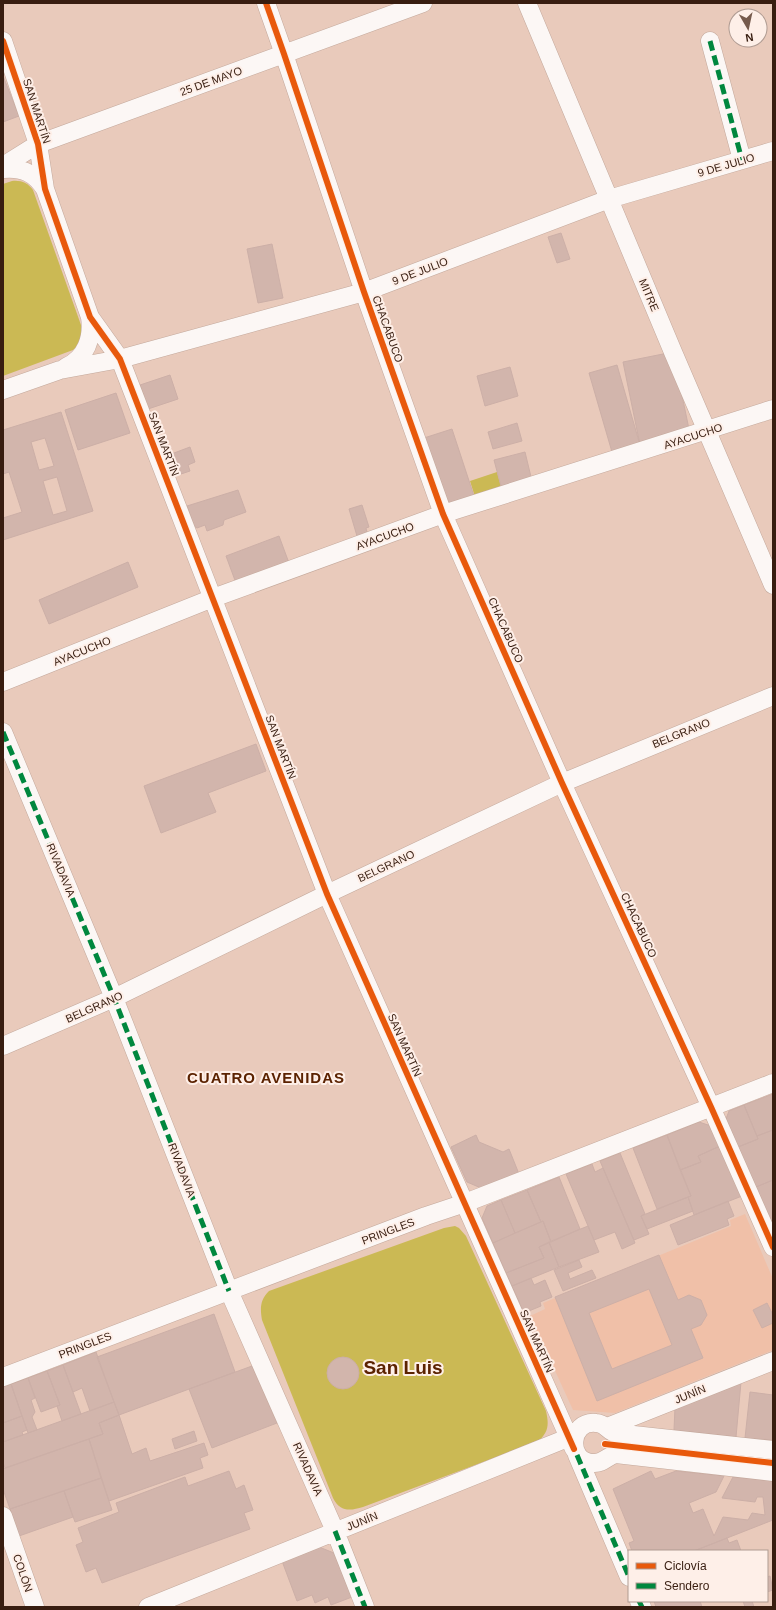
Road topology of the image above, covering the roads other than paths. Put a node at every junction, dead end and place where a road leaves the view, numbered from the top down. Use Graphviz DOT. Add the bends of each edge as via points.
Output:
graph roads {
  1 [pos="266,3"];
  2 [pos="423,3"];
  3 [pos="527,3"];
  4 [pos="3,41"];
  5 [pos="710,41"];
  6 [pos="284,54"];
  7 [pos="38,144"];
  8 [pos="773,152"];
  9 [pos="742,160"];
  10 [pos="3,168"];
  11 [pos="45,189"];
  12 [pos="608,199"];
  13 [pos="364,292"];
  14 [pos="90,317"];
  15 [pos="120,359"];
  16 [pos="60,370"];
  17 [pos="3,390"];
  18 [pos="773,409"];
  19 [pos="707,431"];
  20 [pos="443,514"];
  21 [pos="773,585"];
  22 [pos="213,598"];
  23 [pos="3,682"];
  24 [pos="773,696"];
  25 [pos="3,732"];
  26 [pos="562,782"];
  27 [pos="327,894"];
  28 [pos="114,998"];
  29 [pos="3,1046"];
  30 [pos="773,1083"];
  31 [pos="711,1107"];
  32 [pos="465,1203"];
  33 [pos="773,1247"];
  34 [pos="229,1291"];
  35 [pos="773,1361"];
  36 [pos="3,1376"];
  37 [pos="555,1406"];
  38 [pos="607,1427"];
  39 [pos="574,1444"];
  40 [pos="773,1450"];
  41 [pos="532,1452"];
  42 [pos="773,1472"];
  43 [pos="3,1516"];
  44 [pos="335,1531"];
  45 [pos="628,1575"];
  46 [pos="35,1607"];
  47 [pos="148,1607"];
  48 [pos="366,1607"];
  1 -- 6 [label="street, CHACABUCO"];
  2 -- 6 [label="street, 25 DE MAYO"];
  3 -- 12 [label="street, MITRE"];
  4 -- 7 [label="street, SAN MARTÍN"];
  5 -- 9 [label="street"];
  6 -- 7 [label="street, 25 DE MAYO"];
  6 -- 13 [label="street, CHACABUCO"];
  7 -- 10 [label="street, 25 DE MAYO"];
  7 -- 11 [label="street, SAN MARTÍN"];
  8 -- 9 [label="street, 9 DE JULIO"];
  9 -- 12 [label="street, 9 DE JULIO"];
  10 -- 11 [label="street" via="30,172 40,180"];
  11 -- 14 [label="street, SAN MARTÍN"];
  12 -- 13 [label="street, 9 DE JULIO"];
  12 -- 19 [label="street, MITRE"];
  13 -- 15 [label="street, 9 DE JULIO"];
  13 -- 20 [label="street, CHACABUCO"];
  14 -- 15 [label="street, SAN MARTÍN"];
  14 -- 16 [label="street, 9 DE JULIO" via="91,332 85,352 74,363"];
  15 -- 16 [label="street, 9 DE JULIO"];
  15 -- 22 [label="street, SAN MARTÍN"];
  16 -- 17 [label="street, 9 DE JULIO"];
  18 -- 19 [label="street, AYACUCHO"];
  19 -- 20 [label="street, AYACUCHO"];
  19 -- 21 [label="street, MITRE"];
  20 -- 22 [label="street, AYACUCHO"];
  20 -- 26 [label="street, CHACABUCO"];
  22 -- 23 [label="street, AYACUCHO"];
  22 -- 27 [label="street, SAN MARTÍN"];
  24 -- 26 [label="street, BELGRANO"];
  25 -- 28 [label="street, RIVADAVIA"];
  26 -- 27 [label="street, BELGRANO"];
  26 -- 31 [label="street, CHACABUCO"];
  27 -- 28 [label="street, BELGRANO"];
  27 -- 32 [label="street, SAN MARTÍN"];
  28 -- 29 [label="street, BELGRANO"];
  28 -- 34 [label="street, RIVADAVIA"];
  30 -- 31 [label="street, PRINGLES"];
  31 -- 32 [label="street, PRINGLES"];
  31 -- 33 [label="street, CHACABUCO"];
  32 -- 34 [label="street, PRINGLES"];
  32 -- 37 [label="street, SAN MARTÍN"];
  34 -- 36 [label="street, PRINGLES"];
  34 -- 44 [label="street, RIVADAVIA"];
  35 -- 38 [label="street, JUNÍN"];
  37 -- 39 [label="street, SAN MARTÍN"];
  37 -- 41 [label="street" via="549,1435 544,1443"];
  38 -- 39 [label="street, JUNÍN" via="597,1423 581,1427"];
  38 -- 40 [label="street" via="615,1433"];
  39 -- 41 [label="street, JUNÍN"];
  39 -- 42 [label="street" via="585,1461 595,1464 613,1455 619,1455"];
  39 -- 45 [label="street, SAN MARTÍN"];
  41 -- 44 [label="street, JUNÍN"];
  43 -- 46 [label="street, COLÓN"];
  44 -- 47 [label="street, JUNÍN"];
  44 -- 48 [label="street, RIVADAVIA"];
}
